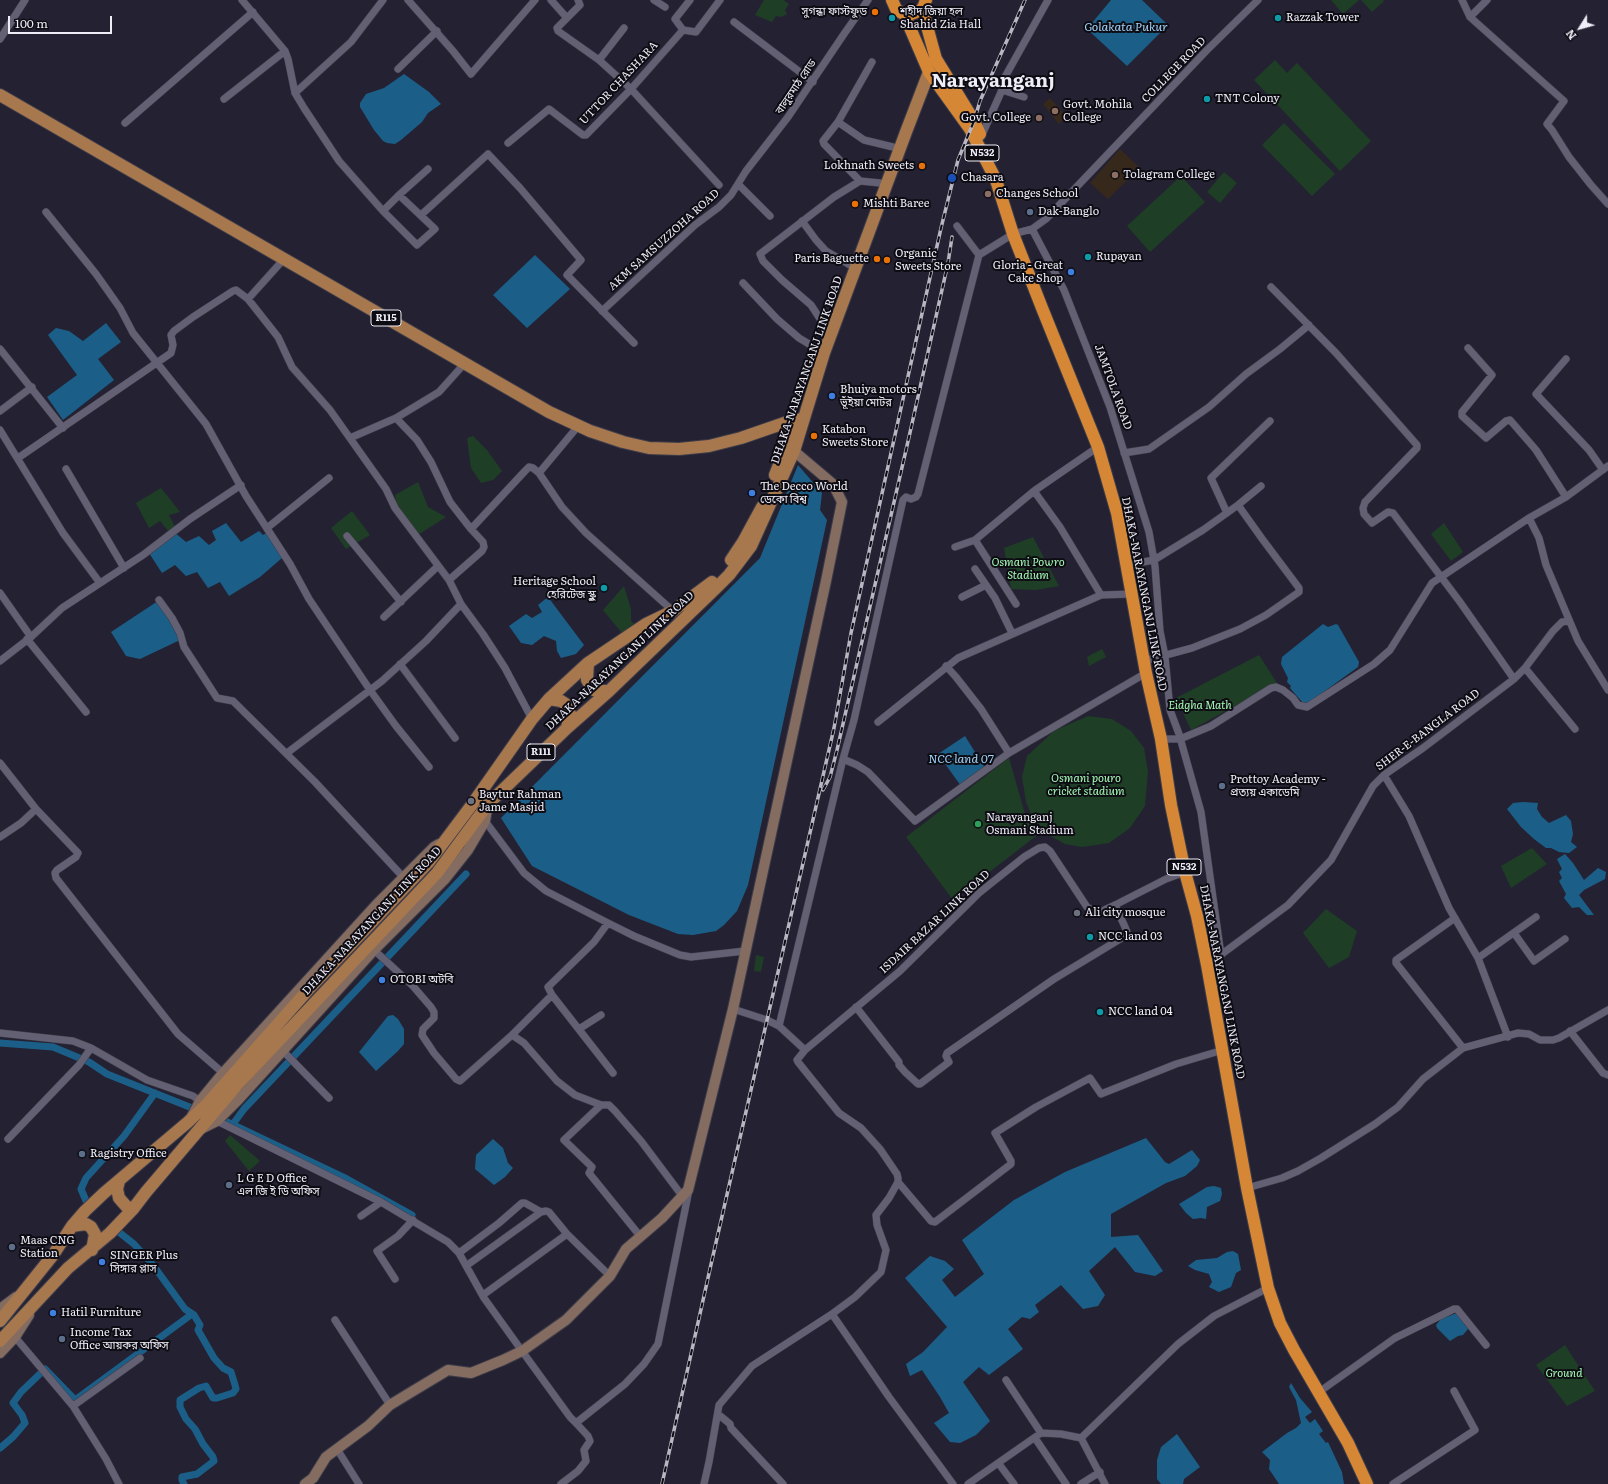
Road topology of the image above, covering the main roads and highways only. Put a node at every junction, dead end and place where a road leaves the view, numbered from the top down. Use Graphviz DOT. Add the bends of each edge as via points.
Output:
graph roads {
  1 [pos="892,0"];
  2 [pos="925,2"];
  3 [pos="904,14"];
  4 [pos="930,64"];
  5 [pos="0,95"];
  6 [pos="1016,236"];
  7 [pos="822,352"];
  8 [pos="796,419"];
  9 [pos="588,663"];
  10 [pos="609,691"];
  11 [pos="549,699"];
  12 [pos="567,728"];
  13 [pos="119,1181"];
  14 [pos="133,1209"];
  15 [pos="72,1226"];
  16 [pos="92,1250"];
  17 [pos="0,1321"];
  18 [pos="0,1341"];
  19 [pos="1367,1484"];
  1 -- 3 [label="highway, DHAKA-NARAYANGANJ LINK ROAD" via="896,9"];
  2 -- 3 [label="highway" via="919,11"];
  2 -- 4 [label="highway, DHAKA-NARAYANGANJ LINK ROAD / N532"];
  3 -- 4 [label="highway, DHAKA-NARAYANGANJ LINK ROAD / N532"];
  4 -- 6 [label="highway, DHAKA-NARAYANGANJ LINK ROAD / N532" via="970,129 996,180"];
  4 -- 6 [label="highway, DHAKA-NARAYANGANJ LINK ROAD / N532" via="974,121 1002,180"];
  4 -- 7 [label="main road, DHAKA-NARAYANGANJ LINK ROAD / R111"];
  4 -- 7 [label="main road, DHAKA-NARAYANGANJ LINK ROAD / R111" via="893,147 826,328"];
  5 -- 8 [label="main road, R115" via="549,412 590,431 650,448 679,449 709,446"];
  6 -- 19 [label="highway, DHAKA-NARAYANGANJ LINK ROAD / N532" via="1098,447 1117,513 1161,739 1171,805 1207,965 1247,1188 1268,1288 1280,1323 1348,1443"];
  7 -- 8 [label="main road, DHAKA-NARAYANGANJ LINK ROAD / R111"];
  7 -- 10 [label="main road, DHAKA-NARAYANGANJ LINK ROAD / R111" via="794,451 751,546 716,588"];
  8 -- 9 [label="main road, DHAKA-NARAYANGANJ LINK ROAD / R111" via="764,504 735,555 711,584 673,611 646,624"];
  9 -- 10 [label="main road" via="587,680 590,685 594,690"];
  9 -- 11 [label="main road, DHAKA-NARAYANGANJ LINK ROAD / R111"];
  10 -- 12 [label="main road, DHAKA-NARAYANGANJ LINK ROAD / R111"];
  11 -- 12 [label="main road" via="561,701 567,706 570,714"];
  11 -- 13 [label="main road, DHAKA-NARAYANGANJ LINK ROAD / R111" via="447,839 410,883 308,990 216,1094 188,1122"];
  12 -- 14 [label="main road, DHAKA-NARAYANGANJ LINK ROAD / R111" via="488,804 437,873 280,1038 196,1132"];
  13 -- 14 [label="main road" via="119,1198"];
  13 -- 15 [label="main road, DHAKA-NARAYANGANJ LINK ROAD / R111"];
  14 -- 16 [label="main road, DHAKA-NARAYANGANJ LINK ROAD / R111"];
  15 -- 16 [label="main road" via="86,1224 91,1227 95,1234"];
  15 -- 17 [label="main road, DHAKA-NARAYANGANJ LINK ROAD / R111" via="53,1255"];
  16 -- 18 [label="main road, DHAKA-NARAYANGANJ LINK ROAD / R111" via="68,1268"];
}
